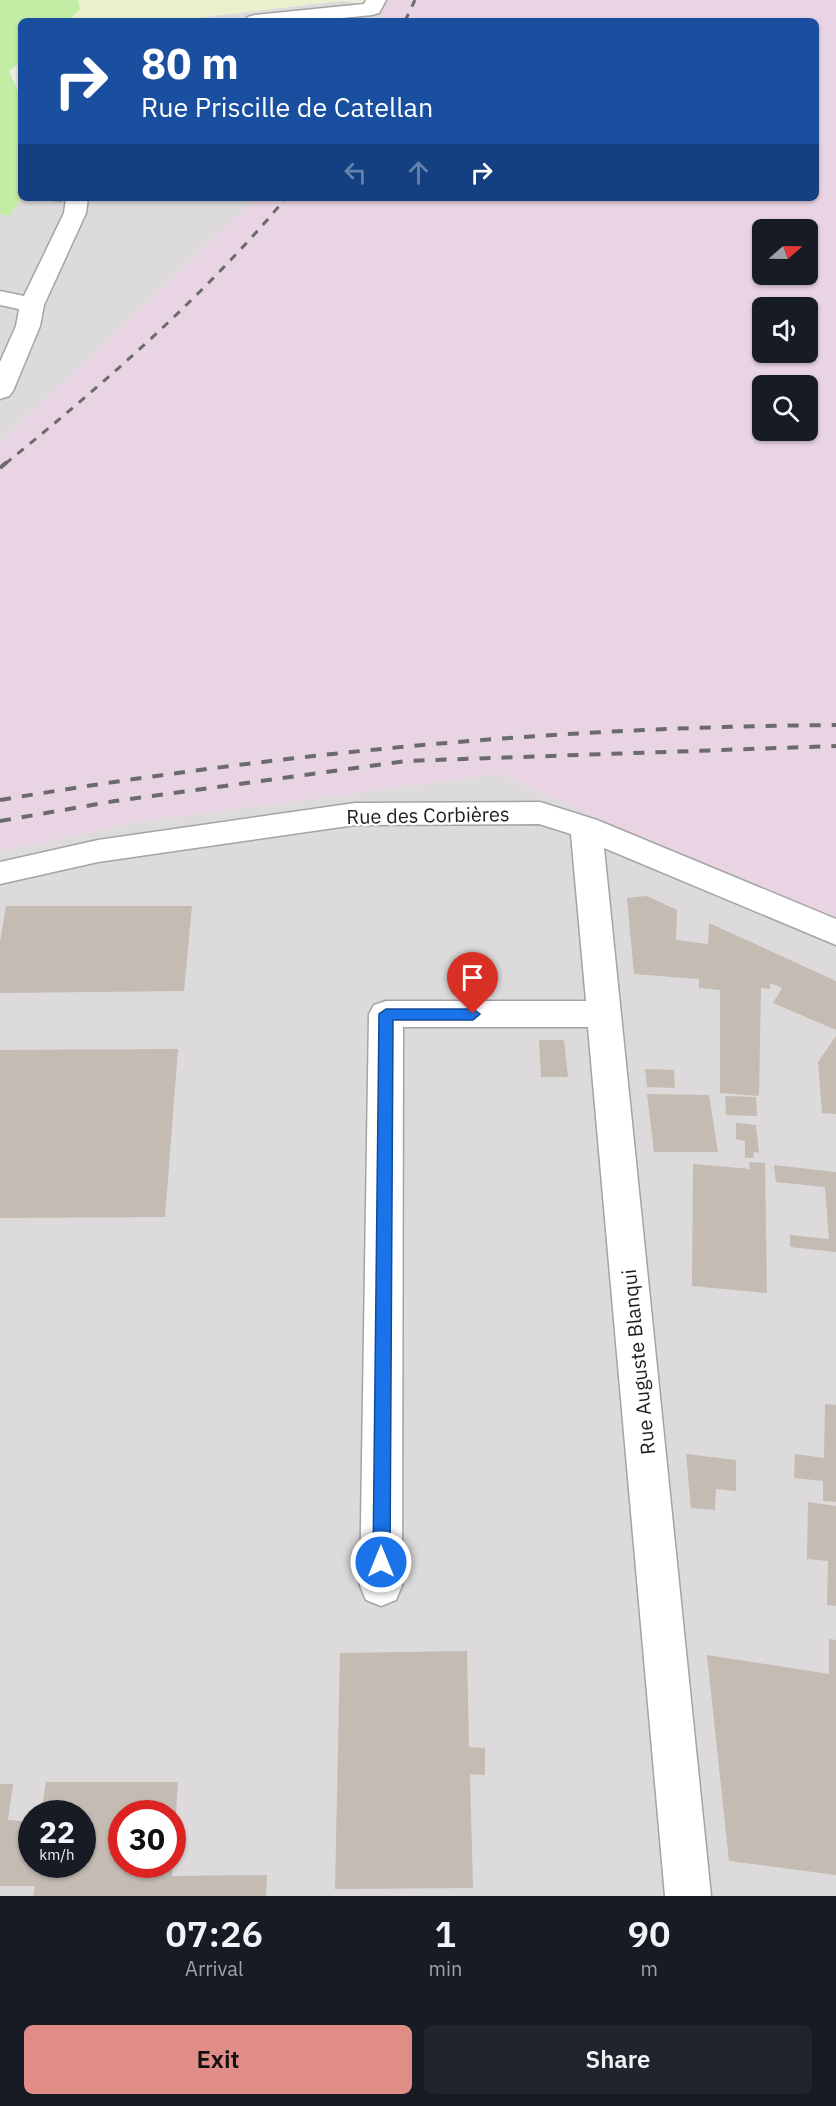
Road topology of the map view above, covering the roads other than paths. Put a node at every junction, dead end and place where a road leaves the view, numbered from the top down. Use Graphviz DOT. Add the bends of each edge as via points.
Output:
graph roads {
  1 [pos="376,0"];
  2 [pos="284,18"];
  3 [pos="77,201"];
  4 [pos="0,298"];
  5 [pos="33,305"];
  6 [pos="0,391"];
  7 [pos="586,828"];
  8 [pos="0,873"];
  9 [pos="836,933"];
  10 [pos="604,1014"];
  11 [pos="381,1586"];
  12 [pos="688,1896"];
  1 -- 2 [label="street" via="372,9"];
  3 -- 5 [label="street" via="75,213"];
  4 -- 5 [label="street"];
  5 -- 6 [label="street"];
  7 -- 8 [label="street, Rue des Corbières" via="540,813 355,814 98,851"];
  7 -- 9 [label="street, Rue des Corbières"];
  7 -- 10 [label="street, Rue Auguste Blanqui"];
  10 -- 11 [label="street" via="386,1014"];
  10 -- 12 [label="street, Rue Auguste Blanqui"];
}
